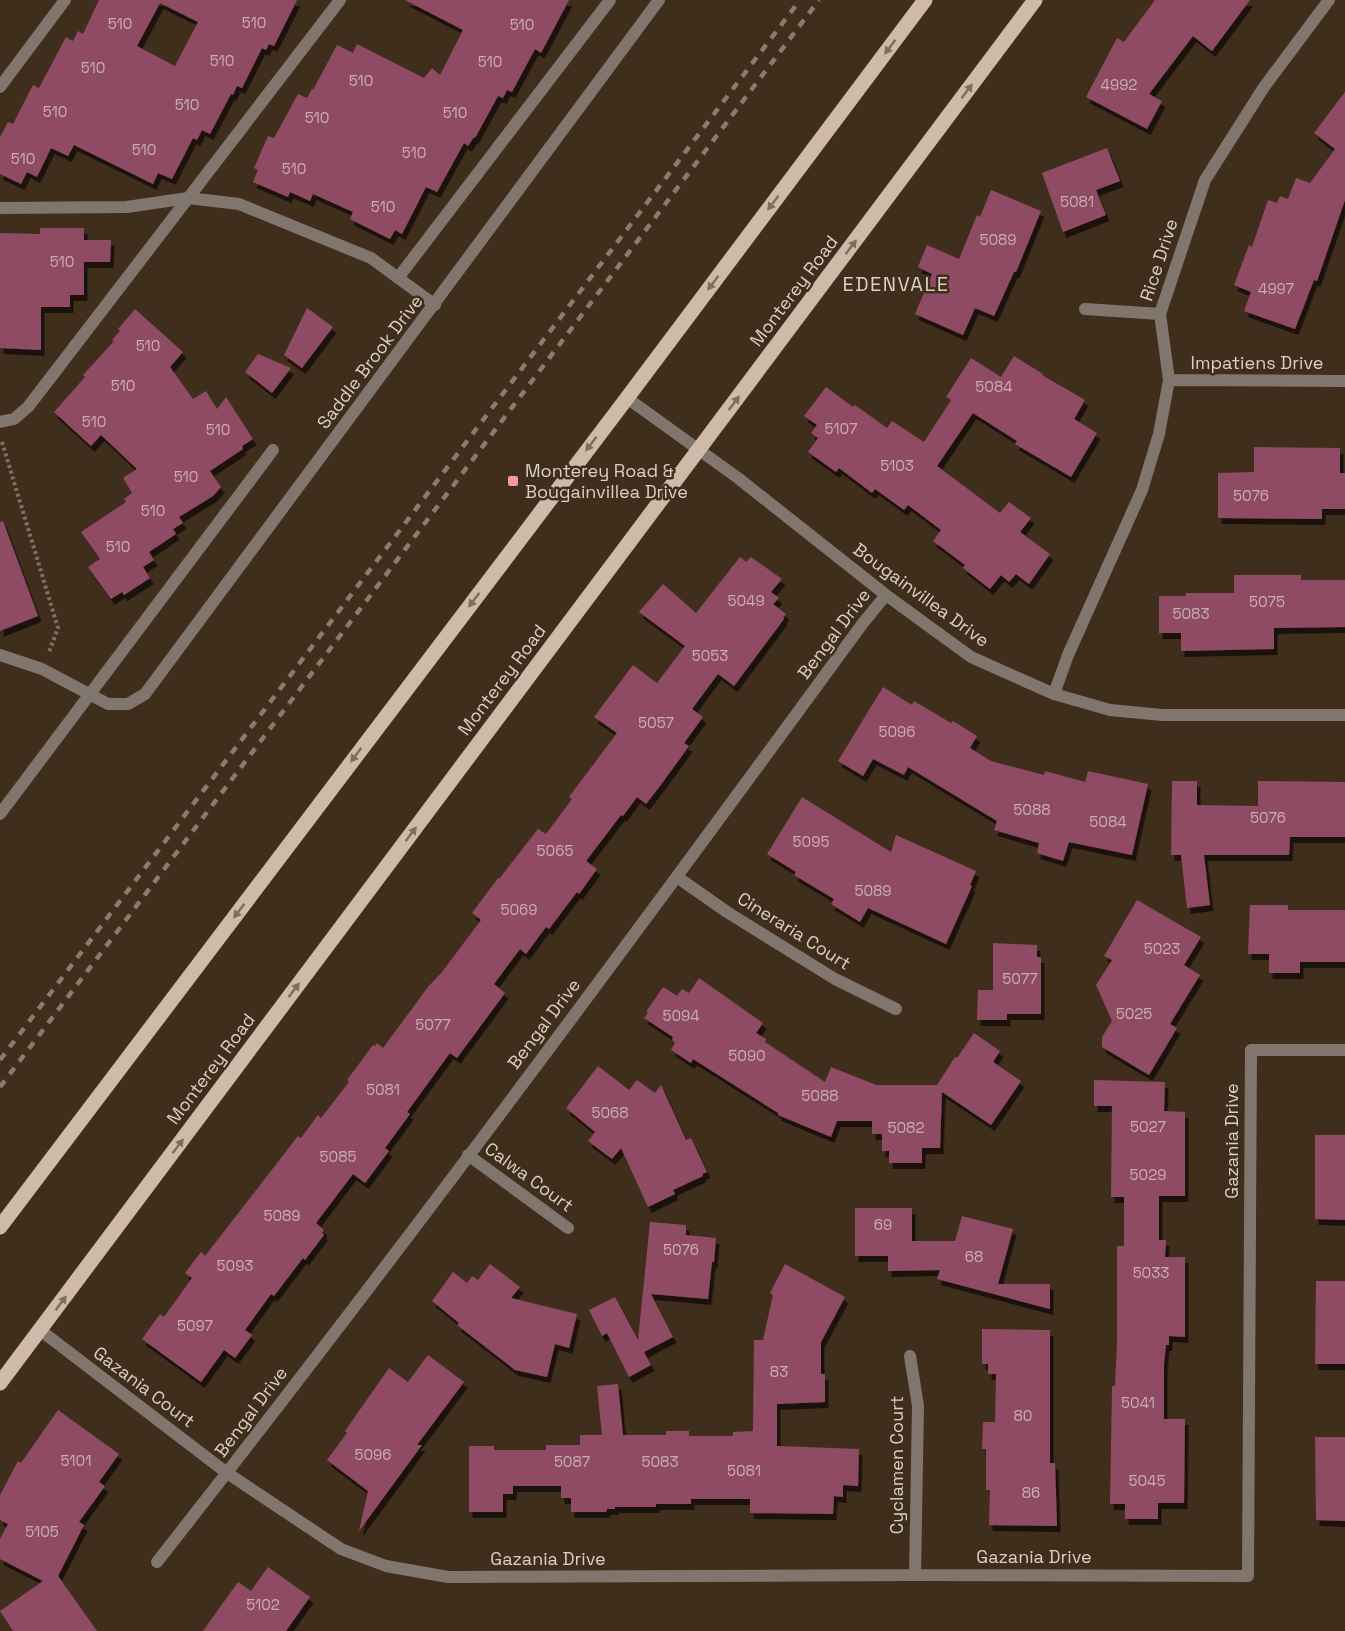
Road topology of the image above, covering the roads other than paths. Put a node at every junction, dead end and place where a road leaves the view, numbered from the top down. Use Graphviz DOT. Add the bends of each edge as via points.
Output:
graph roads {
  1 [pos="65,0"];
  2 [pos="340,0"];
  3 [pos="610,0"];
  4 [pos="660,0"];
  5 [pos="925,0"];
  6 [pos="1035,0"];
  7 [pos="1329,0"];
  8 [pos="0,87"];
  9 [pos="188,198"];
  10 [pos="0,208"];
  11 [pos="398,278"];
  12 [pos="435,305"];
  13 [pos="1085,309"];
  14 [pos="1160,314"];
  15 [pos="1169,380"];
  16 [pos="1345,381"];
  17 [pos="627,398"];
  18 [pos="0,422"];
  19 [pos="273,450"];
  20 [pos="699,450"];
  21 [pos="886,595"];
  22 [pos="0,655"];
  23 [pos="89,693"];
  24 [pos="1054,694"];
  25 [pos="1345,715"];
  26 [pos="0,814"];
  27 [pos="677,877"];
  28 [pos="896,1009"];
  29 [pos="1345,1050"];
  30 [pos="468,1155"];
  31 [pos="0,1227"];
  32 [pos="568,1228"];
  33 [pos="40,1330"];
  34 [pos="910,1356"];
  35 [pos="0,1383"];
  36 [pos="227,1473"];
  37 [pos="157,1562"];
  38 [pos="915,1575"];
  1 -- 8 [label="street"];
  2 -- 9 [label="street"];
  3 -- 11 [label="street"];
  4 -- 12 [label="street, Saddle Brook Drive"];
  5 -- 17 [label="main road, one-way"];
  20 -- 6 [label="main road, Monterey Road, one-way"];
  7 -- 14 [label="street, Rice Drive" via="1264,87 1205,180"];
  9 -- 10 [label="street" via="127,207"];
  9 -- 11 [label="street" via="239,204 371,258"];
  9 -- 18 [label="street" via="28,407 14,419"];
  11 -- 12 [label="street"];
  12 -- 23 [label="street, Saddle Brook Drive" via="145,694 128,704 108,704"];
  13 -- 14 [label="street"];
  14 -- 15 [label="street, Rice Drive"];
  15 -- 16 [label="street, Impatiens Drive"];
  15 -- 24 [label="street, Rice Drive" via="1159,434 1142,490"];
  17 -- 20 [label="street, Bougainvillea Drive"];
  17 -- 31 [label="main road, one-way"];
  19 -- 23 [label="street"];
  20 -- 21 [label="street, Bougainvillea Drive"];
  33 -- 20 [label="main road, Monterey Road, one-way"];
  21 -- 24 [label="street, Bougainvillea Drive" via="971,657"];
  21 -- 27 [label="street, Bengal Drive"];
  22 -- 23 [label="street, Saddle Brook Drive" via="42,669"];
  23 -- 26 [label="street"];
  24 -- 25 [label="street, Bougainvillea Drive" via="1110,710 1162,715"];
  27 -- 28 [label="street, Cineraria Court" via="835,979"];
  27 -- 30 [label="street, Bengal Drive"];
  29 -- 38 [label="street, Gazania Drive" via="1251,1050 1248,1576"];
  30 -- 32 [label="street, Calwa Court"];
  30 -- 36 [label="street, Bengal Drive"];
  33 -- 35 [label="main road, Monterey Road"];
  33 -- 36 [label="street, Gazania Court"];
  34 -- 38 [label="street, Cyclamen Court" via="918,1406"];
  36 -- 37 [label="street, Bengal Drive"];
  36 -- 38 [label="street, Gazania Drive" via="341,1549 386,1566 448,1577"];
}
